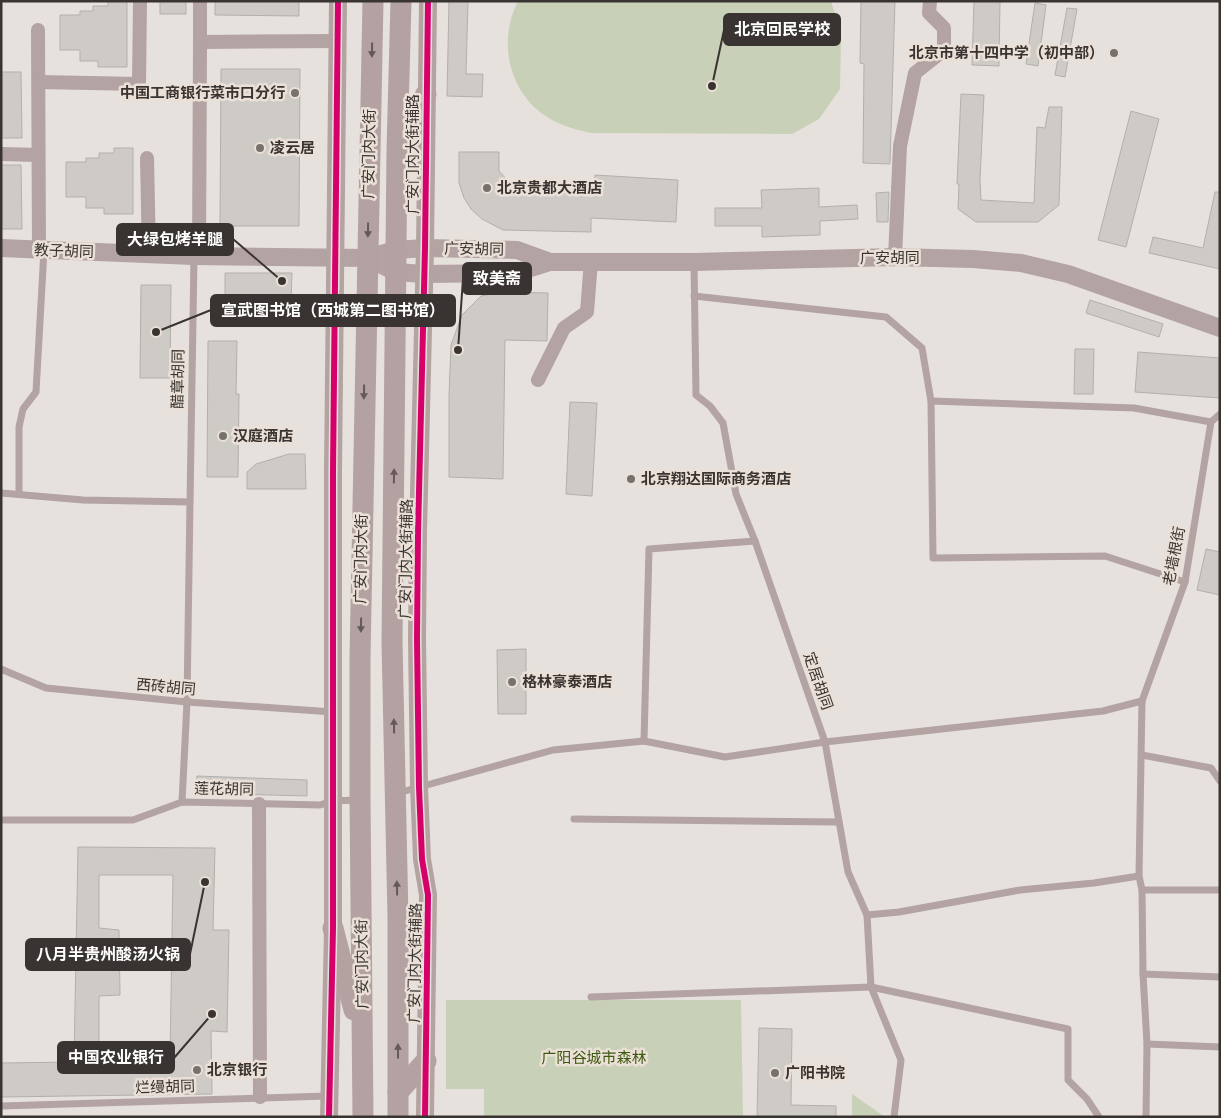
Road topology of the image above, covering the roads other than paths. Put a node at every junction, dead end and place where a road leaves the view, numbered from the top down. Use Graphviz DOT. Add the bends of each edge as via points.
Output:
graph roads {
  1 [pos="140,1"];
  2 [pos="200,1"];
  3 [pos="338,1"];
  4 [pos="373,1"];
  5 [pos="401,1"];
  6 [pos="428,1"];
  7 [pos="930,1"];
  8 [pos="38,30"];
  9 [pos="337,41"];
  10 [pos="200,42"];
  11 [pos="39,82"];
  12 [pos="426,94"];
  13 [pos="397,151"];
  14 [pos="1,154"];
  15 [pos="38,155"];
  16 [pos="147,158"];
  17 [pos="1,248"];
  18 [pos="425,248"];
  19 [pos="42,250"];
  20 [pos="396,250"];
  21 [pos="149,254"];
  22 [pos="197,256"];
  23 [pos="336,257"];
  24 [pos="895,257"];
  25 [pos="367,258"];
  26 [pos="591,261"];
  27 [pos="550,262"];
  28 [pos="694,262"];
  29 [pos="396,272"];
  30 [pos="424,274"];
  31 [pos="694,296"];
  32 [pos="1220,328"];
  33 [pos="538,380"];
  34 [pos="931,401"];
  35 [pos="1220,414"];
  36 [pos="1212,422"];
  37 [pos="1,493"];
  38 [pos="18,494"];
  39 [pos="190,502"];
  40 [pos="755,541"];
  41 [pos="1185,582"];
  42 [pos="1,669"];
  43 [pos="1142,701"];
  44 [pos="188,702"];
  45 [pos="334,712"];
  46 [pos="644,741"];
  47 [pos="825,742"];
  48 [pos="1142,755"];
  49 [pos="1220,781"];
  50 [pos="419,787"];
  51 [pos="396,794"];
  52 [pos="360,800"];
  53 [pos="332,801"];
  54 [pos="182,802"];
  55 [pos="259,804"];
  56 [pos="574,819"];
  57 [pos="1,820"];
  58 [pos="838,822"];
  59 [pos="1139,876"];
  60 [pos="1142,890"];
  61 [pos="1220,890"];
  62 [pos="867,915"];
  63 [pos="333,928"];
  64 [pos="1143,974"];
  65 [pos="1220,977"];
  66 [pos="871,988"];
  67 [pos="591,997"];
  68 [pos="363,1042"];
  69 [pos="1147,1044"];
  70 [pos="1220,1047"];
  71 [pos="426,1061"];
  72 [pos="398,1092"];
  73 [pos="329,1096"];
  74 [pos="260,1098"];
  75 [pos="1,1106"];
  76 [pos="329,1117"];
  77 [pos="363,1117"];
  78 [pos="398,1117"];
  79 [pos="425,1117"];
  80 [pos="894,1117"];
  81 [pos="1099,1117"];
  82 [pos="1146,1117"];
  1 -- 11 [label="street" via="139,84"];
  2 -- 10 [label="street"];
  3 -- 9 [label="street"];
  4 -- 25 [label="main road, 广安门内大街, one-way"];
  5 -- 13 [label="main road, 广安门内大街"];
  6 -- 12 [label="street, 广安门内大街辅路"];
  7 -- 24 [label="street" via="929,13 944,28 944,50 916,73 900,146"];
  8 -- 11 [label="street"];
  9 -- 10 [label="street"];
  9 -- 23 [label="street"];
  10 -- 22 [label="street"];
  11 -- 15 [label="street"];
  12 -- 13 [label="main road"];
  12 -- 18 [label="street, 广安门内大街辅路"];
  13 -- 20 [label="main road, 广安门内大街"];
  14 -- 15 [label="street"];
  15 -- 19 [label="street"];
  16 -- 21 [label="street"];
  17 -- 19 [label="street, 教子胡同"];
  18 -- 20 [label="street, 广安胡同"];
  18 -- 27 [label="street, 广安胡同" via="517,250"];
  18 -- 30 [label="street, 广安门内大街辅路"];
  19 -- 21 [label="street, 教子胡同"];
  19 -- 38 [label="lane" via="36,392 23,409 19,426"];
  20 -- 25 [label="street, 广安胡同"];
  20 -- 29 [label="main road, 广安门内大街"];
  21 -- 22 [label="street, 教子胡同"];
  22 -- 23 [label="street, 教子胡同"];
  22 -- 39 [label="lane, 醋章胡同"];
  23 -- 25 [label="street, 教子胡同"];
  23 -- 45 [label="street"];
  24 -- 28 [label="street, 广安胡同"];
  24 -- 32 [label="street, 广安胡同" via="1022,263 1068,274"];
  25 -- 29 [label="street"];
  25 -- 52 [label="main road, 广安门内大街, one-way"];
  26 -- 27 [label="street, 广安胡同"];
  26 -- 28 [label="street, 广安胡同"];
  26 -- 33 [label="street" via="587,312 564,328"];
  27 -- 30 [label="street, 广安胡同" via="515,273"];
  28 -- 31 [label="lane, 定居胡同"];
  29 -- 30 [label="street, 广安胡同"];
  51 -- 29 [label="main road, 广安门内大街, one-way" via="392,632"];
  30 -- 50 [label="street, 广安门内大街辅路" via="418,552"];
  31 -- 34 [label="lane" via="886,316 922,348"];
  31 -- 40 [label="lane, 定居胡同" via="696,395 723,423 736,494"];
  34 -- 36 [label="lane" via="1134,408"];
  34 -- 41 [label="lane" via="933,558 1105,556"];
  35 -- 36 [label="lane"];
  36 -- 41 [label="lane, 老墙根街"];
  37 -- 38 [label="lane"];
  38 -- 39 [label="lane" via="83,500"];
  39 -- 44 [label="lane, 醋章胡同"];
  40 -- 46 [label="lane" via="649,549"];
  40 -- 47 [label="lane, 定居胡同"];
  41 -- 43 [label="lane, 老墙根街"];
  42 -- 44 [label="lane, 西砖胡同" via="46,688"];
  43 -- 47 [label="lane" via="1102,711"];
  43 -- 48 [label="lane, 老墙根街"];
  44 -- 45 [label="lane, 西砖胡同"];
  44 -- 54 [label="lane, 醋章胡同"];
  45 -- 53 [label="street"];
  46 -- 47 [label="lane" via="725,757"];
  46 -- 50 [label="lane" via="553,750"];
  47 -- 58 [label="lane, 定居胡同"];
  48 -- 49 [label="lane" via="1211,768"];
  48 -- 59 [label="lane, 老墙根街"];
  50 -- 51 [label="lane"];
  50 -- 71 [label="street, 广安门内大街辅路" via="422,859 428,895"];
  72 -- 51 [label="main road, 广安门内大街, one-way"];
  52 -- 53 [label="lane, 莲花胡同"];
  52 -- 68 [label="main road, 广安门内大街"];
  53 -- 55 [label="lane, 莲花胡同" via="320,805"];
  53 -- 63 [label="street"];
  54 -- 55 [label="lane, 莲花胡同"];
  54 -- 57 [label="lane, 莲花胡同" via="133,820"];
  55 -- 74 [label="street"];
  56 -- 58 [label="lane"];
  58 -- 62 [label="lane, 定居胡同" via="848,872"];
  59 -- 60 [label="lane, 老墙根街"];
  59 -- 62 [label="lane" via="1020,890"];
  60 -- 61 [label="lane"];
  60 -- 64 [label="lane, 老墙根街"];
  62 -- 66 [label="lane, 定居胡同"];
  63 -- 68 [label="main road"];
  63 -- 73 [label="street"];
  64 -- 65 [label="lane"];
  64 -- 69 [label="lane, 老墙根街"];
  66 -- 67 [label="lane"];
  66 -- 80 [label="lane, 定居胡同" via="901,1060"];
  66 -- 81 [label="lane" via="1068,1029 1068,1080"];
  68 -- 77 [label="main road, 广安门内大街"];
  69 -- 70 [label="lane"];
  69 -- 82 [label="lane, 老墙根街"];
  71 -- 72 [label="main road"];
  71 -- 79 [label="street, 广安门内大街辅路"];
  72 -- 78 [label="main road, 广安门内大街"];
  73 -- 74 [label="lane, 烂缦胡同"];
  73 -- 76 [label="street"];
  74 -- 75 [label="lane, 烂缦胡同"];
}
